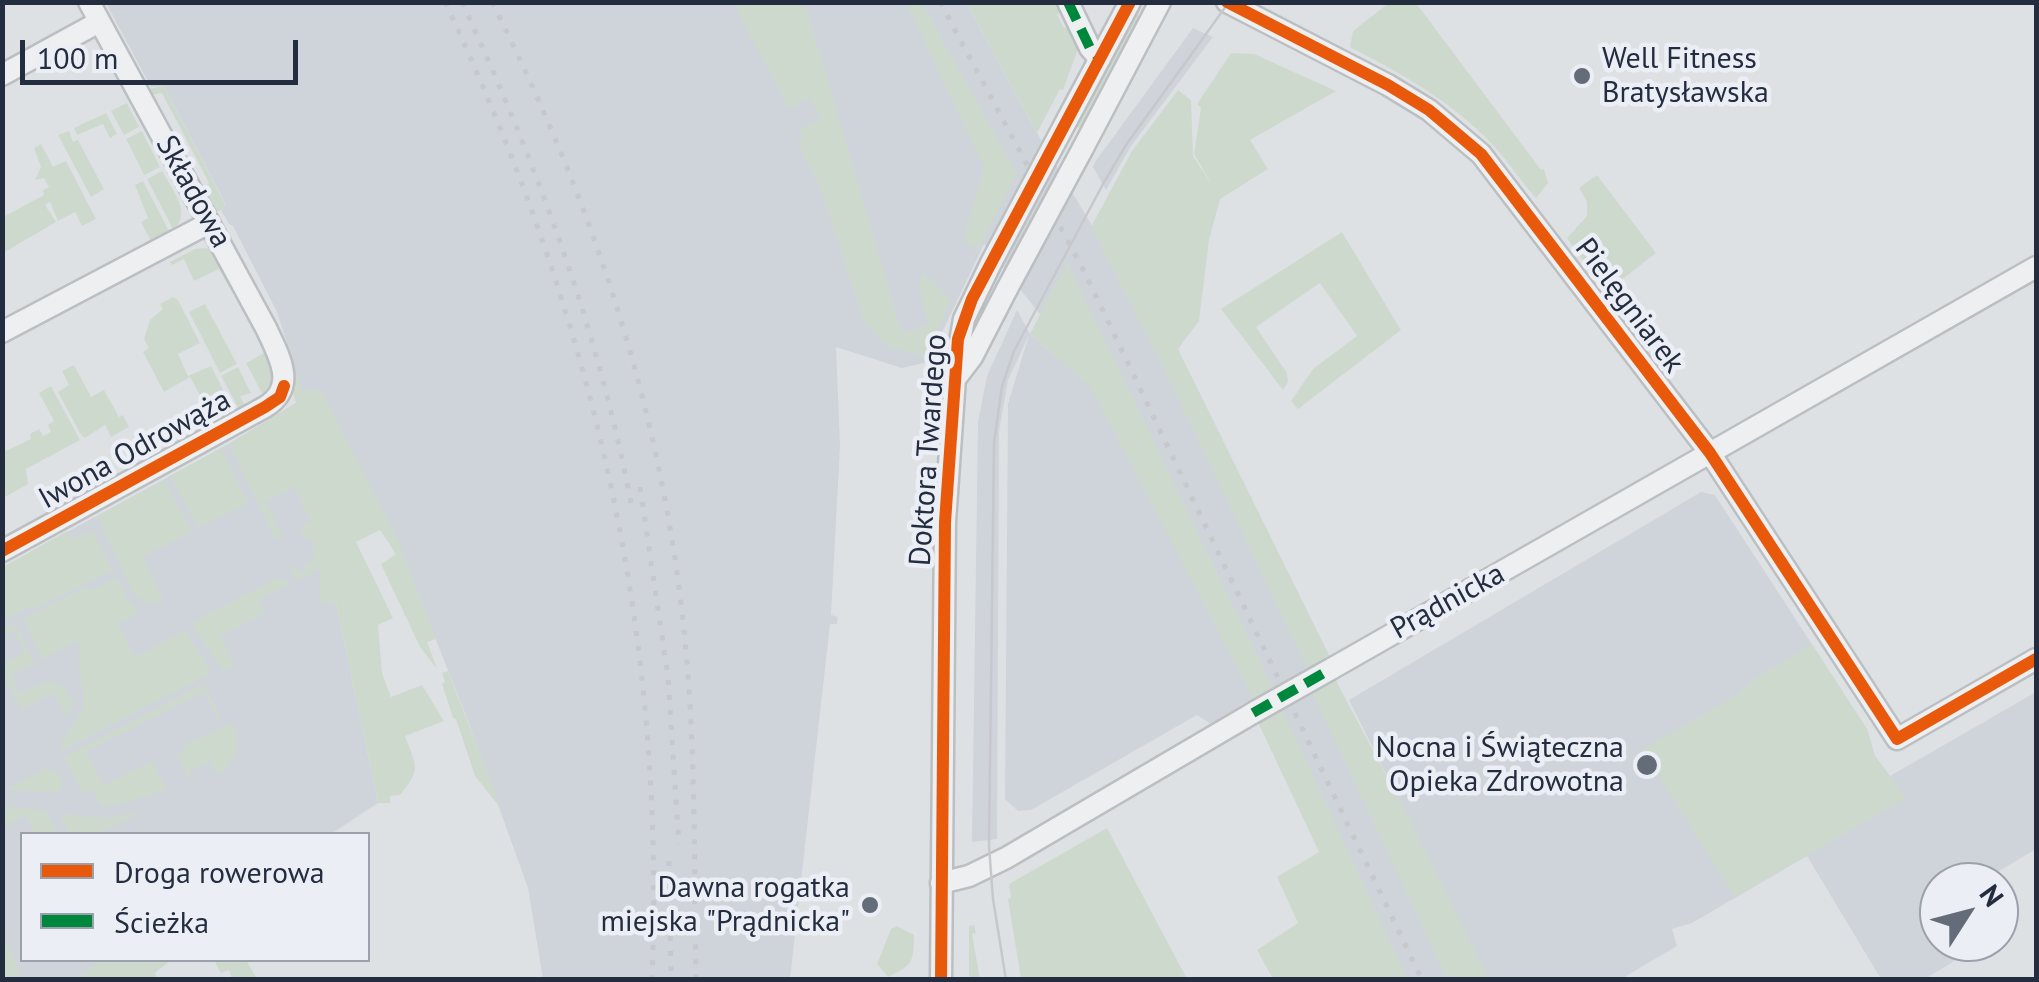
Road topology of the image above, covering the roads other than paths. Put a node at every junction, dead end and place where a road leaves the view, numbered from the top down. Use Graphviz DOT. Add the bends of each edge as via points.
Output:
graph roads {
  1 [pos="89,2"];
  2 [pos="1130,2"];
  3 [pos="1177,2"];
  4 [pos="1227,2"];
  5 [pos="1069,4"];
  6 [pos="1156,9"];
  7 [pos="100,22"];
  8 [pos="1100,59"];
  9 [pos="2,75"];
  10 [pos="209,223"];
  11 [pos="2036,268"];
  12 [pos="2,332"];
  13 [pos="955,380"];
  14 [pos="284,386"];
  15 [pos="1710,453"];
  16 [pos="2,550"];
  17 [pos="2036,659"];
  18 [pos="942,883"];
  19 [pos="941,980"];
  1 -- 7 [label="street, Składowa"];
  2 -- 8 [label="street, Doktora Twardego"];
  3 -- 6 [label="street"];
  4 -- 15 [label="street, Pielęgniarek" via="1388,85 1467,141"];
  5 -- 8 [label="street"];
  6 -- 13 [label="street, Doktora Twardego, bridge"];
  7 -- 9 [label="street"];
  7 -- 10 [label="street, Składowa"];
  8 -- 13 [label="street, Doktora Twardego, bridge" via="964,319"];
  10 -- 12 [label="street"];
  10 -- 14 [label="street, Składowa" via="273,344"];
  11 -- 15 [label="street, Prądnicka"];
  13 -- 18 [label="street, Doktora Twardego" via="945,522"];
  14 -- 16 [label="street, Iwona Odrowąża" via="265,408"];
  15 -- 17 [label="street, Pielęgniarek" via="1896,739"];
  15 -- 18 [label="street, Prądnicka, bridge" via="1006,858"];
  18 -- 19 [label="street"];
}
